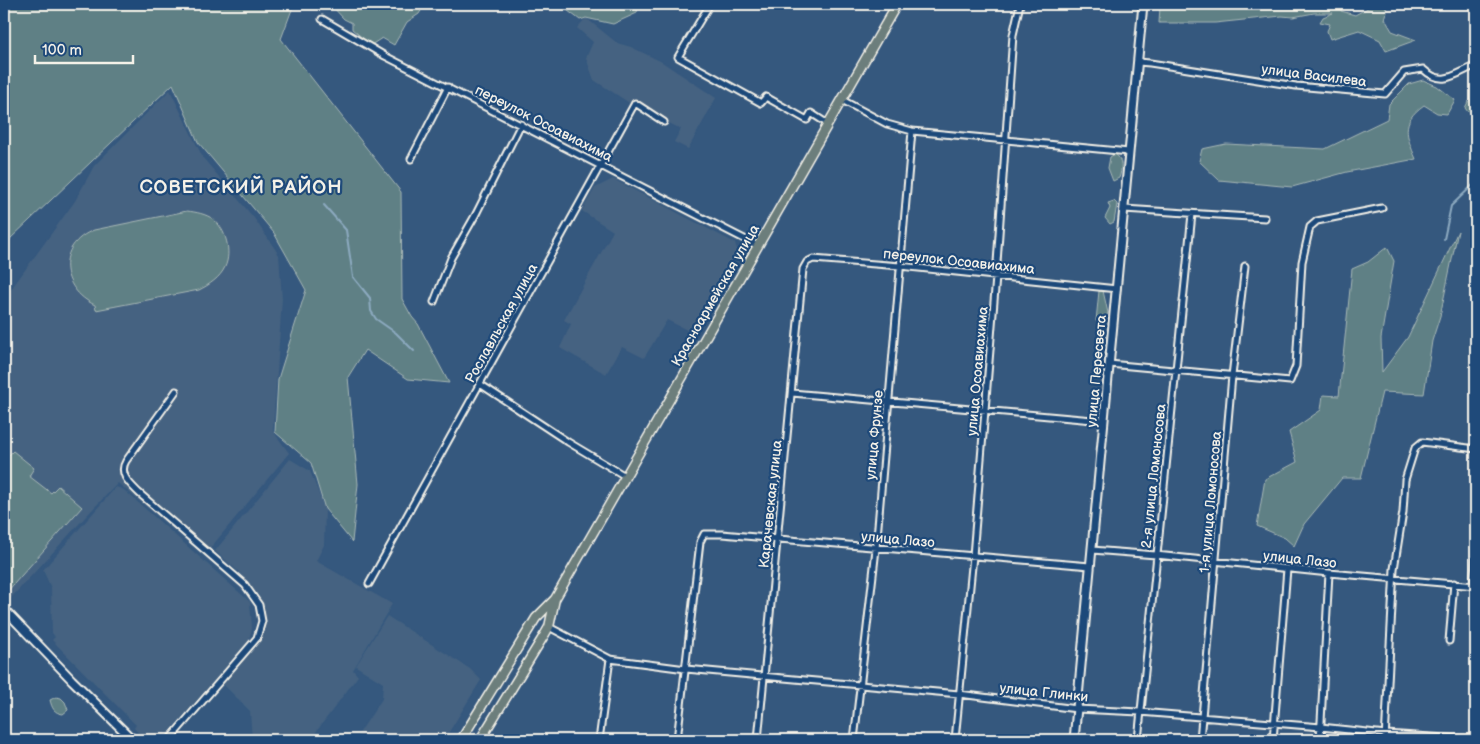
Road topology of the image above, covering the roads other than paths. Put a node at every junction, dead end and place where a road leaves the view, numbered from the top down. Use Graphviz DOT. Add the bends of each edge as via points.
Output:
graph roads {
  1 [pos="710,4"];
  2 [pos="897,4"];
  3 [pos="1020,4"];
  4 [pos="1143,4"];
  5 [pos="322,19"];
  6 [pos="1138,62"];
  7 [pos="1472,67"];
  8 [pos="448,87"];
  9 [pos="842,100"];
  10 [pos="664,122"];
  11 [pos="521,124"];
  12 [pos="828,124"];
  13 [pos="912,131"];
  14 [pos="1006,139"];
  15 [pos="1129,152"];
  16 [pos="411,159"];
  17 [pos="601,165"];
  18 [pos="1382,208"];
  19 [pos="1124,209"];
  20 [pos="1192,214"];
  21 [pos="1264,218"];
  22 [pos="758,246"];
  23 [pos="900,266"];
  24 [pos="1245,266"];
  25 [pos="803,269"];
  26 [pos="996,277"];
  27 [pos="1117,289"];
  28 [pos="434,302"];
  29 [pos="1110,364"];
  30 [pos="1176,371"];
  31 [pos="1232,376"];
  32 [pos="480,384"];
  33 [pos="176,391"];
  34 [pos="792,392"];
  35 [pos="888,402"];
  36 [pos="984,410"];
  37 [pos="1104,421"];
  38 [pos="1476,449"];
  39 [pos="625,476"];
  40 [pos="778,540"];
  41 [pos="876,548"];
  42 [pos="1476,549"];
  43 [pos="1092,550"];
  44 [pos="1156,555"];
  45 [pos="973,556"];
  46 [pos="1217,561"];
  47 [pos="1090,566"];
  48 [pos="1287,569"];
  49 [pos="1329,574"];
  50 [pos="1395,579"];
  51 [pos="369,584"];
  52 [pos="1454,584"];
  53 [pos="1475,586"];
  54 [pos="555,599"];
  55 [pos="4,609"];
  56 [pos="549,626"];
  57 [pos="1449,641"];
  58 [pos="610,659"];
  59 [pos="686,669"];
  60 [pos="765,676"];
  61 [pos="860,685"];
  62 [pos="959,694"];
  63 [pos="1077,708"];
  64 [pos="1140,712"];
  65 [pos="1202,717"];
  66 [pos="1274,722"];
  67 [pos="1321,727"];
  68 [pos="1386,734"];
  69 [pos="133,740"];
  70 [pos="169,740"];
  71 [pos="461,740"];
  72 [pos="480,740"];
  73 [pos="599,740"];
  74 [pos="677,740"];
  75 [pos="758,740"];
  76 [pos="854,740"];
  77 [pos="955,740"];
  78 [pos="1074,740"];
  79 [pos="1138,740"];
  80 [pos="1200,740"];
  81 [pos="1273,740"];
  82 [pos="1320,740"];
  83 [pos="1385,740"];
  84 [pos="1476,740"];
  1 -- 12 [label="street" via="678,57 761,103 766,97 807,120 811,114"];
  2 -- 9 [label="main road, Красноармейская улица"];
  3 -- 14 [label="street, улица Осоавиахима" via="1013,35"];
  4 -- 6 [label="main road, улица Пересвета"];
  5 -- 8 [label="street, переулок Осоавиахима"];
  6 -- 7 [label="street, улица Василева" via="1296,86 1386,94 1404,72 1423,69 1442,80"];
  6 -- 15 [label="main road, улица Пересвета"];
  8 -- 11 [label="street, переулок Осоавиахима"];
  8 -- 16 [label="street"];
  9 -- 12 [label="main road, Красноармейская улица"];
  9 -- 13 [label="street" via="887,124"];
  10 -- 17 [label="street, Рославльская улица" via="635,103"];
  11 -- 17 [label="street, переулок Осоавиахима"];
  11 -- 28 [label="street" via="451,258"];
  12 -- 22 [label="main road, Красноармейская улица"];
  13 -- 14 [label="street"];
  13 -- 23 [label="street, улица Фрунзе"];
  14 -- 15 [label="street"];
  14 -- 26 [label="street, улица Осоавиахима"];
  15 -- 19 [label="main road, улица Пересвета"];
  17 -- 22 [label="street, переулок Осоавиахима"];
  17 -- 32 [label="street, Рославльская улица"];
  18 -- 31 [label="street" via="1317,221 1310,227 1302,262 1296,366 1290,381"];
  19 -- 20 [label="street"];
  19 -- 27 [label="main road, улица Пересвета"];
  20 -- 21 [label="street"];
  20 -- 30 [label="street, 2-я улица Ломоносова"];
  22 -- 39 [label="main road, Красноармейская улица"];
  23 -- 25 [label="street, переулок Осоавиахима" via="813,259"];
  23 -- 26 [label="street, переулок Осоавиахима"];
  23 -- 35 [label="street, улица Фрунзе"];
  24 -- 31 [label="street, 1-я улица Ломоносова"];
  25 -- 34 [label="street, Карачевская улица"];
  26 -- 27 [label="street, переулок Осоавиахима"];
  26 -- 36 [label="street, улица Осоавиахима"];
  27 -- 29 [label="main road, улица Пересвета"];
  29 -- 30 [label="street"];
  29 -- 37 [label="main road, улица Пересвета"];
  30 -- 31 [label="street"];
  30 -- 44 [label="street, 2-я улица Ломоносова"];
  31 -- 46 [label="street, 1-я улица Ломоносова"];
  32 -- 39 [label="street"];
  32 -- 51 [label="street, Рославльская улица"];
  33 -- 70 [label="street" via="132,451 124,464 124,474 139,493 245,584 259,605 262,621 257,638"];
  34 -- 35 [label="street"];
  34 -- 40 [label="street, Карачевская улица"];
  35 -- 36 [label="street"];
  35 -- 41 [label="street, улица Фрунзе"];
  36 -- 37 [label="street"];
  36 -- 45 [label="street, улица Осоавиахима"];
  37 -- 43 [label="main road, улица Пересвета"];
  38 -- 50 [label="street" via="1422,442 1415,448 1406,480"];
  39 -- 54 [label="main road, Красноармейская улица"];
  40 -- 41 [label="street, улица Лазо"];
  40 -- 59 [label="street, улица Лазо" via="704,534 700,542"];
  40 -- 60 [label="street, Карачевская улица"];
  41 -- 45 [label="street, улица Лазо"];
  41 -- 61 [label="street, улица Фрунзе"];
  42 -- 53 [label="street"];
  43 -- 44 [label="street, улица Лазо"];
  43 -- 47 [label="main road, улица Пересвета"];
  44 -- 46 [label="street, улица Лазо"];
  44 -- 64 [label="street, 2-я улица Ломоносова"];
  45 -- 47 [label="street, улица Лазо"];
  45 -- 62 [label="street, улица Осоавиахима"];
  46 -- 48 [label="street, улица Лазо"];
  46 -- 65 [label="street, 1-я улица Ломоносова"];
  47 -- 63 [label="main road, улица Пересвета"];
  48 -- 49 [label="street, улица Лазо"];
  48 -- 66 [label="street"];
  49 -- 50 [label="street, улица Лазо"];
  49 -- 67 [label="street"];
  50 -- 52 [label="street, улица Лазо"];
  50 -- 68 [label="street"];
  52 -- 53 [label="street, улица Лазо"];
  52 -- 57 [label="street"];
  54 -- 56 [label="main road"];
  54 -- 71 [label="main road" via="536,618"];
  55 -- 69 [label="main road"];
  56 -- 58 [label="street"];
  56 -- 72 [label="main road"];
  58 -- 59 [label="street, улица Глинки"];
  58 -- 73 [label="street"];
  59 -- 60 [label="street, улица Глинки"];
  59 -- 74 [label="street"];
  60 -- 61 [label="street, улица Глинки"];
  60 -- 75 [label="street, Карачевская улица"];
  61 -- 62 [label="street, улица Глинки"];
  61 -- 76 [label="street, улица Фрунзе"];
  62 -- 63 [label="street, улица Глинки"];
  62 -- 77 [label="street, улица Осоавиахима"];
  63 -- 64 [label="street, улица Глинки"];
  63 -- 78 [label="main road, улица Пересвета"];
  64 -- 65 [label="street, улица Глинки"];
  64 -- 79 [label="street, 2-я улица Ломоносова"];
  65 -- 66 [label="street, улица Глинки"];
  65 -- 80 [label="street, 1-я улица Ломоносова"];
  66 -- 67 [label="street, улица Глинки"];
  66 -- 81 [label="street"];
  67 -- 68 [label="street, улица Глинки"];
  67 -- 82 [label="street"];
  68 -- 83 [label="street"];
  68 -- 84 [label="street, улица Глинки"];
}
